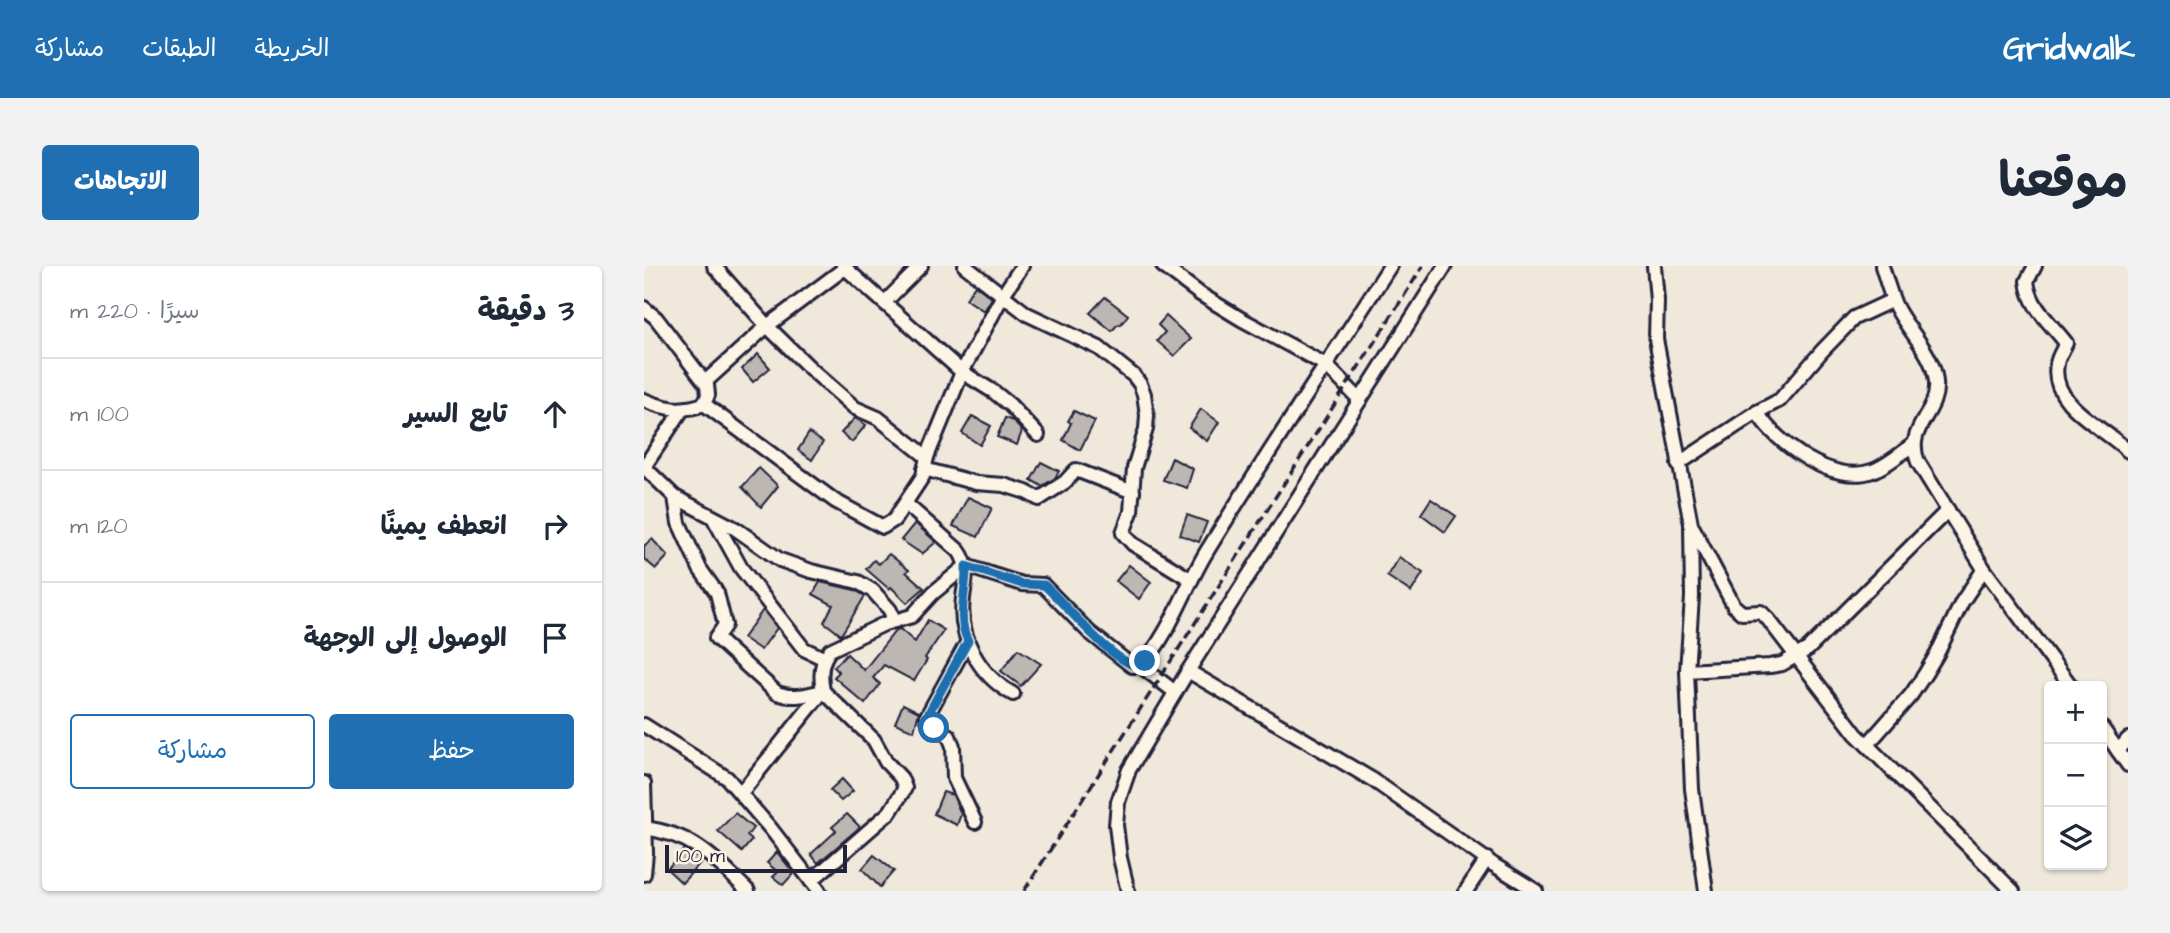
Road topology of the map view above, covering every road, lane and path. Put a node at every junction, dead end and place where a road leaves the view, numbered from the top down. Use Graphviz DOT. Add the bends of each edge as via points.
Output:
graph roads {
  1 [pos="714,266"];
  2 [pos="921,266"];
  3 [pos="965,266"];
  4 [pos="1022,266"];
  5 [pos="1163,266"];
  6 [pos="1390,266"];
  7 [pos="1445,266"];
  8 [pos="1654,266"];
  9 [pos="1882,266"];
  10 [pos="2035,266"];
  11 [pos="844,267"];
  12 [pos="1003,295"];
  13 [pos="1893,300"];
  14 [pos="885,302"];
  15 [pos="644,308"];
  16 [pos="767,326"];
  17 [pos="1326,365"];
  18 [pos="962,372"];
  19 [pos="705,382"];
  20 [pos="644,400"];
  21 [pos="1360,400"];
  22 [pos="704,404"];
  23 [pos="682,410"];
  24 [pos="1757,412"];
  25 [pos="1038,435"];
  26 [pos="1914,444"];
  27 [pos="2128,451"];
  28 [pos="925,463"];
  29 [pos="1678,464"];
  30 [pos="644,467"];
  31 [pos="1133,492"];
  32 [pos="675,497"];
  33 [pos="906,504"];
  34 [pos="1948,510"];
  35 [pos="714,519"];
  36 [pos="1691,524"];
  37 [pos="966,566"];
  38 [pos="1984,569"];
  39 [pos="1190,579"];
  40 [pos="894,621"];
  41 [pos="968,641"];
  42 [pos="1796,656"];
  43 [pos="823,658"];
  44 [pos="1141,666"];
  45 [pos="1188,670"];
  46 [pos="1687,671"];
  47 [pos="2067,681"];
  48 [pos="823,691"];
  49 [pos="1175,692"];
  50 [pos="1013,694"];
  51 [pos="644,725"];
  52 [pos="2107,735"];
  53 [pos="2128,738"];
  54 [pos="1867,745"];
  55 [pos="2118,751"];
  56 [pos="2128,765"];
  57 [pos="644,783"];
  58 [pos="741,793"];
  59 [pos="975,822"];
  60 [pos="644,828"];
  61 [pos="1487,859"];
  62 [pos="644,874"];
  63 [pos="815,886"];
  64 [pos="748,891"];
  65 [pos="1128,891"];
  66 [pos="1466,891"];
  67 [pos="1536,891"];
  68 [pos="1706,891"];
  69 [pos="2013,891"];
  1 -- 16 [label="street"];
  2 -- 14 [label="street"];
  3 -- 12 [label="street"];
  4 -- 12 [label="street"];
  5 -- 17 [label="street" via="1241,320"];
  6 -- 17 [label="street"];
  7 -- 21 [label="street"];
  8 -- 29 [label="street" via="1656,339"];
  9 -- 13 [label="street"];
  10 -- 27 [label="street" via="2027,281 2031,295 2043,318 2066,343 2057,362 2060,388 2071,406"];
  11 -- 14 [label="street"];
  11 -- 16 [label="street"];
  12 -- 18 [label="street"];
  12 -- 31 [label="street" via="1027,314 1099,348 1140,384 1147,415"];
  13 -- 24 [label="street" via="1854,318 1780,400"];
  13 -- 26 [label="street" via="1936,380 1936,395"];
  14 -- 18 [label="street"];
  15 -- 19 [label="street"];
  16 -- 19 [label="street"];
  16 -- 28 [label="street" via="855,408 878,418"];
  17 -- 21 [label="street"];
  17 -- 39 [label="street"];
  18 -- 25 [label="street" via="994,392"];
  18 -- 28 [label="street"];
  19 -- 22 [label="street" via="708,395"];
  20 -- 23 [label="street"];
  21 -- 45 [label="street"];
  22 -- 23 [label="street"];
  22 -- 33 [label="street" via="835,501 875,524 889,524"];
  23 -- 30 [label="street"];
  24 -- 26 [label="street" via="1777,437 1837,473 1873,471"];
  24 -- 29 [label="street"];
  26 -- 34 [label="street" via="1919,463"];
  28 -- 31 [label="street" via="976,483 1004,485 1039,499 1076,470"];
  28 -- 33 [label="street" via="923,476"];
  29 -- 36 [label="street"];
  30 -- 32 [label="street"];
  31 -- 39 [label="street" via="1125,537"];
  32 -- 35 [label="street"];
  32 -- 48 [label="street" via="679,523 720,601 725,625 716,638 778,693 787,697"];
  33 -- 37 [label="street" via="959,551"];
  34 -- 38 [label="street"];
  34 -- 42 [label="street" via="1824,635"];
  35 -- 40 [label="street" via="780,560 859,582 873,591"];
  35 -- 43 [label="street" via="741,568 804,649"];
  36 -- 42 [label="street" via="1734,607 1761,612"];
  36 -- 46 [label="street"];
  37 -- 40 [label="street" via="912,616"];
  37 -- 41 [label="street" via="962,611"];
  37 -- 44 [label="street" via="1022,584 1044,585 1089,632 1132,666"];
  38 -- 47 [label="street"];
  38 -- 54 [label="street" via="1911,695"];
  39 -- 44 [label="street" via="1162,638"];
  40 -- 43 [label="street" via="845,642"];
  41 -- 50 [label="street" via="990,679"];
  41 -- 59 [label="street" via="927,716 934,728 949,736 954,778"];
  42 -- 46 [label="street" via="1770,666"];
  42 -- 54 [label="street"];
  43 -- 48 [label="street"];
  44 -- 49 [label="street"];
  45 -- 49 [label="street"];
  45 -- 61 [label="street" via="1373,780"];
  46 -- 68 [label="street" via="1692,789"];
  48 -- 58 [label="street"];
  48 -- 63 [label="street" via="874,740 905,788 890,812"];
  49 -- 65 [label="street" via="1129,770 1118,802 1116,825"];
  51 -- 58 [label="street" via="727,778"];
  52 -- 55 [label="street"];
  53 -- 55 [label="street"];
  54 -- 69 [label="street"];
  55 -- 56 [label="street"];
  57 -- 60 [label="street"];
  58 -- 63 [label="street"];
  60 -- 62 [label="street"];
  60 -- 64 [label="street" via="677,835 706,850"];
  61 -- 66 [label="street"];
  61 -- 67 [label="street"];
}
